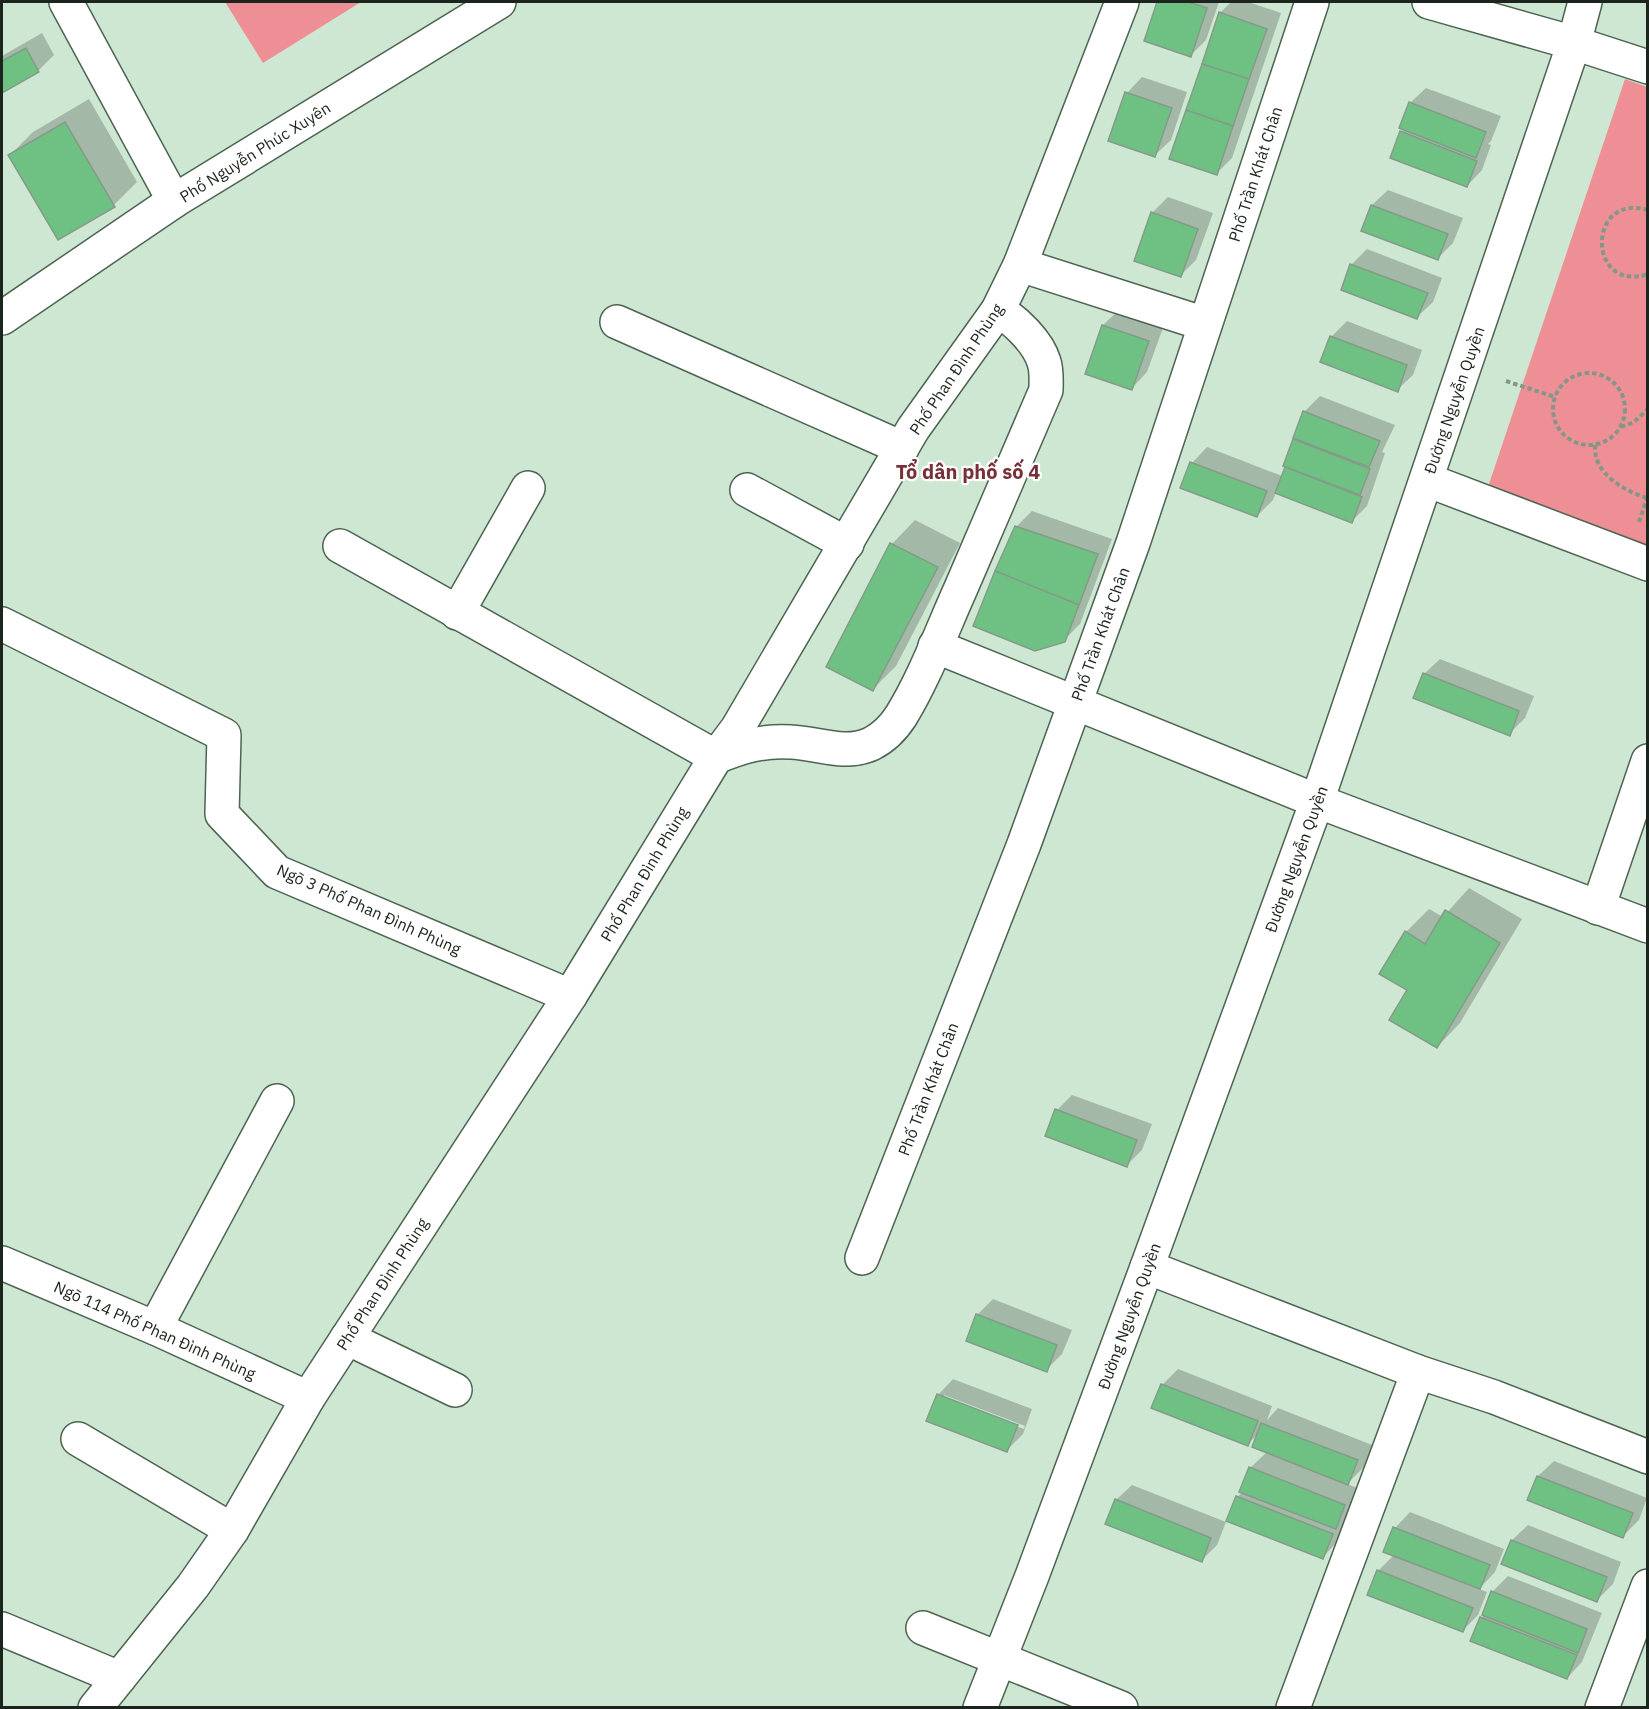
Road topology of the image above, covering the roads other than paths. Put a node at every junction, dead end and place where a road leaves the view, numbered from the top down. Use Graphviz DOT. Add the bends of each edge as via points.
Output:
graph roads {
  1 [pos="66,2"];
  2 [pos="499,2"];
  3 [pos="1122,2"];
  4 [pos="1312,2"];
  5 [pos="1429,2"];
  6 [pos="1586,2"];
  7 [pos="1574,43"];
  8 [pos="1647,67"];
  9 [pos="174,201"];
  10 [pos="1020,266"];
  11 [pos="998,310"];
  12 [pos="2,318"];
  13 [pos="617,322"];
  14 [pos="1205,324"];
  15 [pos="902,448"];
  16 [pos="1427,480"];
  17 [pos="528,488"];
  18 [pos="747,490"];
  19 [pos="846,544"];
  20 [pos="340,546"];
  21 [pos="1647,564"];
  22 [pos="457,613"];
  23 [pos="2,624"];
  24 [pos="935,646"];
  25 [pos="1076,702"];
  26 [pos="716,757"];
  27 [pos="1647,761"];
  28 [pos="1317,801"];
  29 [pos="1598,908"];
  30 [pos="1647,926"];
  31 [pos="570,996"];
  32 [pos="277,1101"];
  33 [pos="862,1258"];
  34 [pos="2,1263"];
  35 [pos="1147,1267"];
  36 [pos="155,1328"];
  37 [pos="347,1338"];
  38 [pos="1418,1372"];
  39 [pos="455,1390"];
  40 [pos="308,1398"];
  41 [pos="78,1439"];
  42 [pos="1647,1456"];
  43 [pos="232,1530"];
  44 [pos="1647,1586"];
  45 [pos="923,1628"];
  46 [pos="2,1629"];
  47 [pos="1000,1658"];
  48 [pos="119,1678"];
  49 [pos="95,1707"];
  50 [pos="980,1707"];
  51 [pos="1120,1707"];
  52 [pos="1293,1707"];
  53 [pos="1602,1707"];
  1 -- 9 [label="street, Phố Nguyễn Phúc Xuyên"];
  2 -- 9 [label="street, Phố Nguyễn Phúc Xuyên"];
  3 -- 10 [label="street, Phố Phan Đình Phùng"];
  4 -- 14 [label="street, Phố Trần Khát Chân"];
  5 -- 7 [label="street"];
  6 -- 7 [label="street, Đường Nguyễn Quyền"];
  7 -- 8 [label="street"];
  7 -- 16 [label="street, Đường Nguyễn Quyền"];
  9 -- 12 [label="street"];
  10 -- 11 [label="street, Phố Phan Đình Phùng"];
  10 -- 14 [label="street"];
  11 -- 15 [label="street, Phố Phan Đình Phùng"];
  11 -- 24 [label="street" via="1010,317 1038,350 1045,362 1046,390"];
  13 -- 15 [label="street"];
  14 -- 25 [label="street, Phố Trần Khát Chân"];
  15 -- 19 [label="street, Phố Phan Đình Phùng"];
  16 -- 21 [label="street"];
  16 -- 28 [label="street, Đường Nguyễn Quyền"];
  17 -- 22 [label="street"];
  18 -- 19 [label="street"];
  19 -- 26 [label="street, Phố Phan Đình Phùng" via="737,729"];
  20 -- 22 [label="street"];
  22 -- 26 [label="street"];
  23 -- 31 [label="street, Ngõ 3 Phố Phan Đình Phùng" via="224,735 222,814 277,872"];
  24 -- 25 [label="street"];
  24 -- 26 [label="street" via="900,717 873,743 841,750 765,741"];
  25 -- 28 [label="street"];
  25 -- 33 [label="street, Phố Trần Khát Chân"];
  26 -- 31 [label="street, Phố Phan Đình Phùng"];
  27 -- 29 [label="street"];
  28 -- 29 [label="street"];
  28 -- 35 [label="street, Đường Nguyễn Quyền"];
  29 -- 30 [label="street"];
  31 -- 37 [label="street, Phố Phan Đình Phùng"];
  32 -- 36 [label="street"];
  34 -- 36 [label="street, Ngõ 114 Phố Phan Đình Phùng"];
  35 -- 38 [label="street"];
  35 -- 47 [label="street, Đường Nguyễn Quyền"];
  36 -- 40 [label="street, Ngõ 114 Phố Phan Đình Phùng"];
  37 -- 39 [label="street"];
  37 -- 40 [label="street, Phố Phan Đình Phùng"];
  38 -- 42 [label="street"];
  38 -- 52 [label="street"];
  40 -- 43 [label="street, Phố Phan Đình Phùng"];
  41 -- 43 [label="street"];
  43 -- 48 [label="street, Phố Phan Đình Phùng"];
  44 -- 53 [label="street"];
  45 -- 47 [label="street"];
  46 -- 48 [label="street"];
  47 -- 50 [label="street, Đường Nguyễn Quyền"];
  47 -- 51 [label="street"];
  48 -- 49 [label="street, Phố Phan Đình Phùng"];
}
